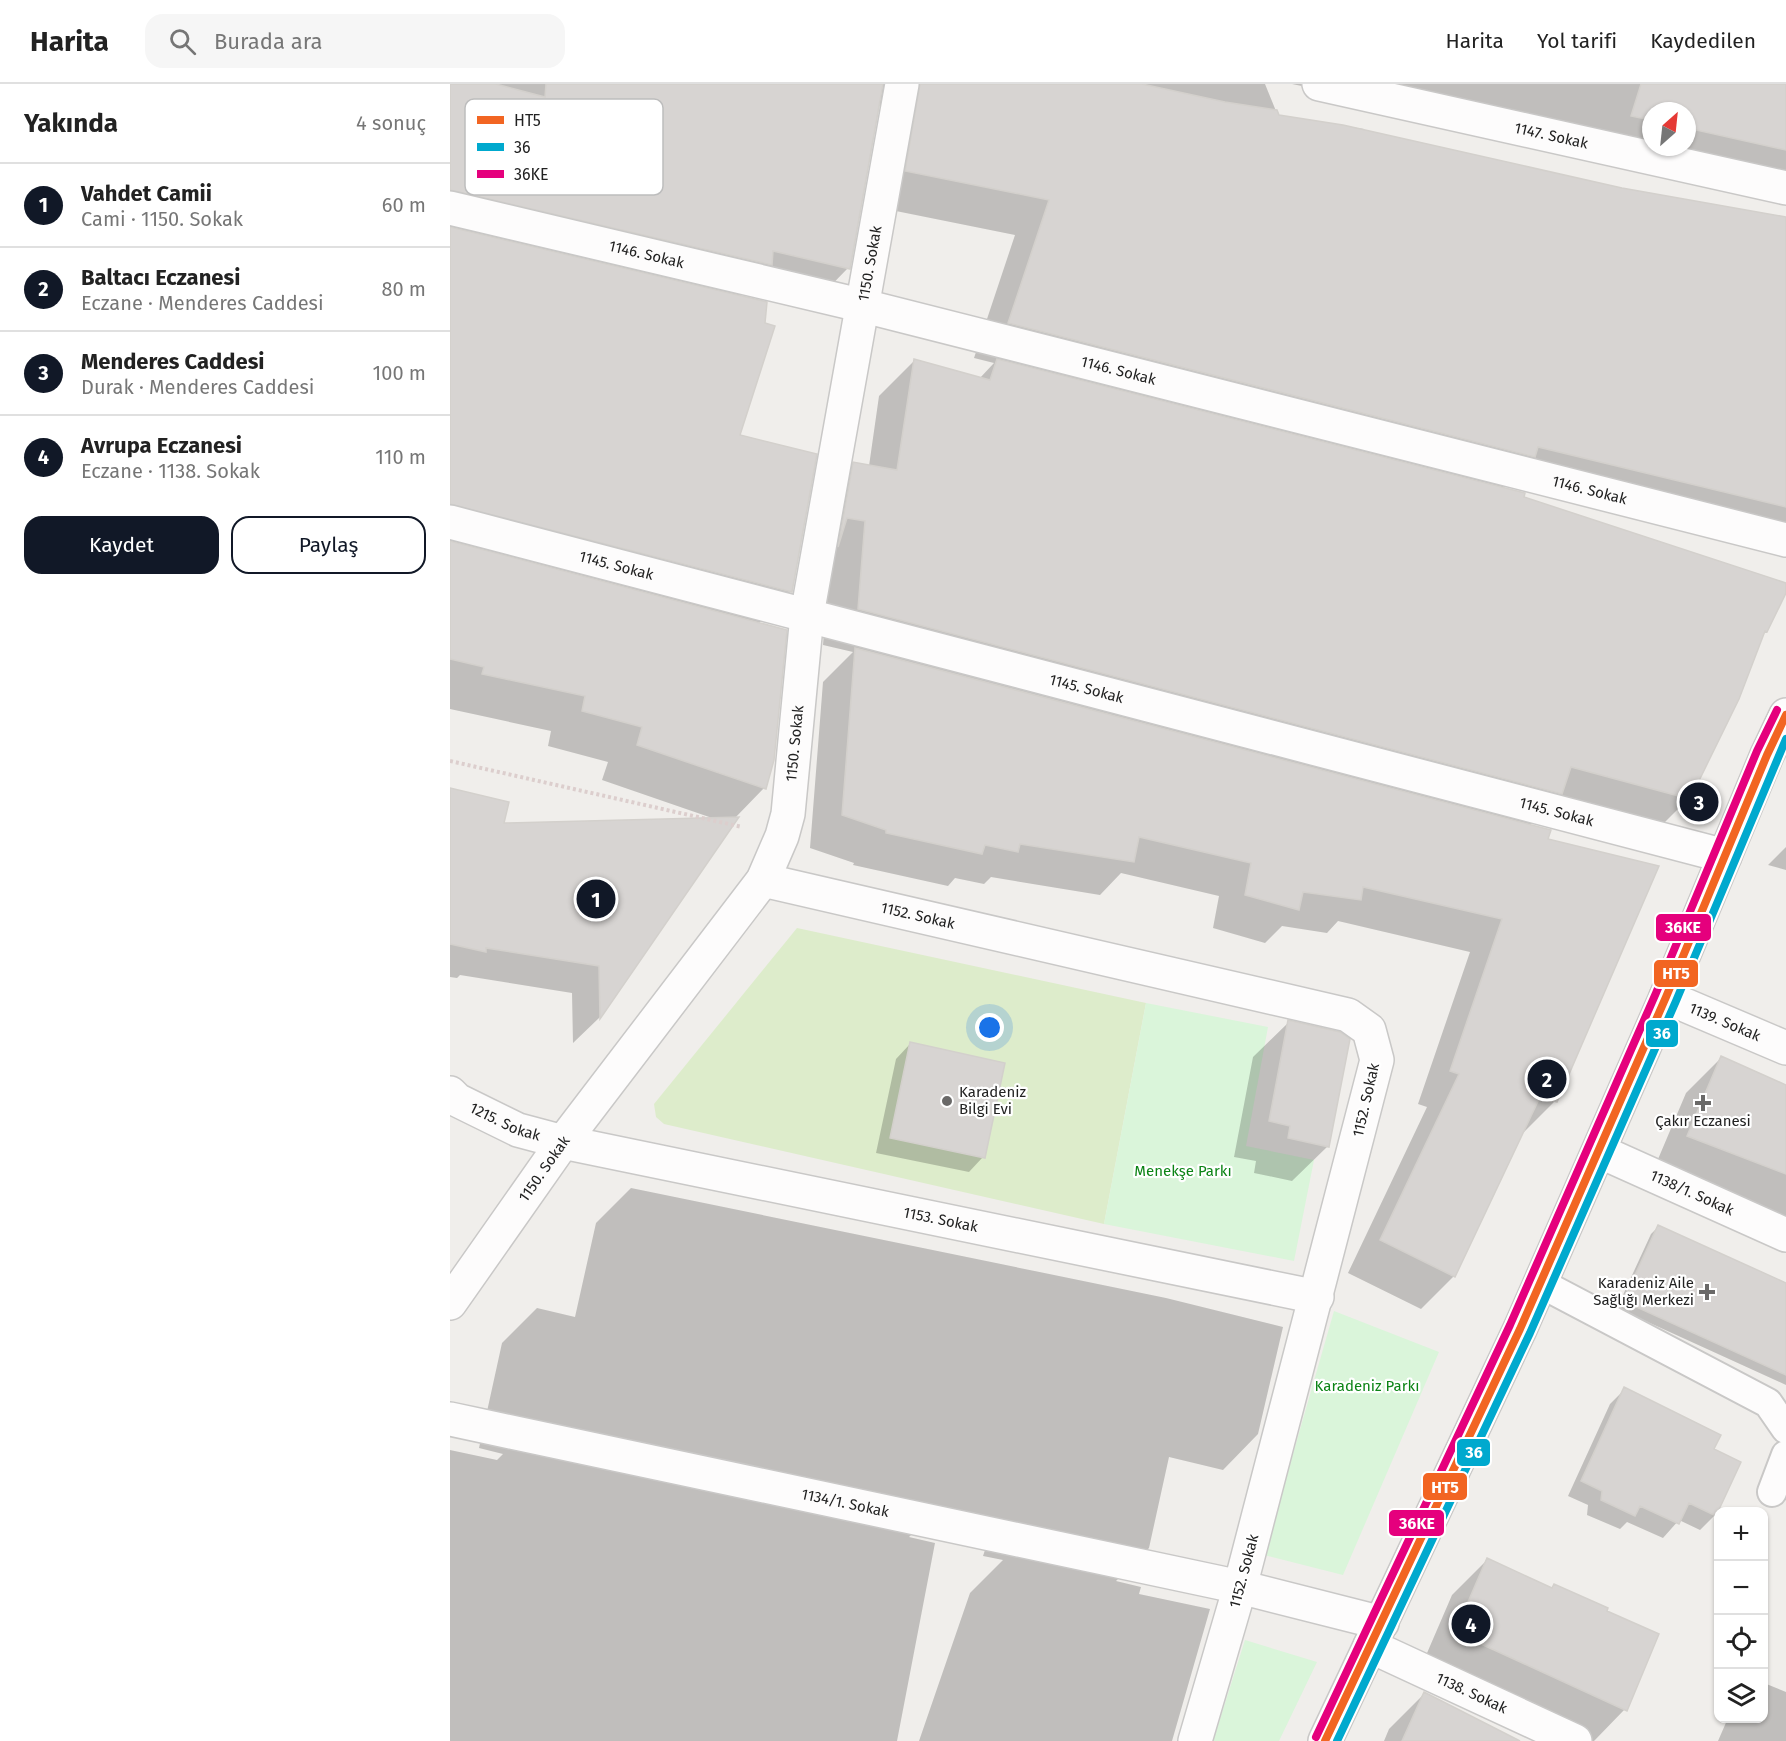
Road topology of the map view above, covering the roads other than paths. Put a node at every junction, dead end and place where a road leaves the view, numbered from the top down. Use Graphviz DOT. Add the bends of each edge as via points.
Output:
graph roads {
  1 [pos="902,84"];
  2 [pos="1318,84"];
  3 [pos="1786,188"];
  4 [pos="450,208"];
  5 [pos="864,306"];
  6 [pos="450,522"];
  7 [pos="1786,540"];
  8 [pos="807,615"];
  9 [pos="1786,715"];
  10 [pos="1777,758"];
  11 [pos="1725,856"];
  12 [pos="763,880"];
  13 [pos="1666,997"];
  14 [pos="1786,1048"];
  15 [pos="450,1093"];
  16 [pos="563,1142"];
  17 [pos="1599,1151"];
  18 [pos="1786,1235"];
  19 [pos="1540,1283"];
  20 [pos="1317,1297"];
  21 [pos="450,1303"];
  22 [pos="450,1419"];
  23 [pos="1786,1429"];
  24 [pos="1786,1455"];
  25 [pos="1772,1492"];
  26 [pos="1240,1587"];
  27 [pos="1376,1635"];
  28 [pos="1195,1741"];
  29 [pos="1325,1741"];
  30 [pos="1575,1741"];
  1 -- 5 [label="street, 1150. Sokak"];
  2 -- 3 [label="street, 1147. Sokak"];
  4 -- 5 [label="street, 1146. Sokak"];
  5 -- 7 [label="street, 1146. Sokak"];
  5 -- 8 [label="street, 1150. Sokak"];
  6 -- 8 [label="street, 1145. Sokak"];
  8 -- 11 [label="street, 1145. Sokak"];
  8 -- 12 [label="street, 1150. Sokak" via="788,814"];
  9 -- 10 [label="street"];
  10 -- 11 [label="street"];
  11 -- 13 [label="street"];
  12 -- 16 [label="street, 1150. Sokak"];
  12 -- 20 [label="street, 1152. Sokak" via="1348,1015 1369,1030 1377,1060"];
  13 -- 14 [label="street, 1139. Sokak"];
  13 -- 17 [label="street"];
  15 -- 16 [label="street, 1215. Sokak" via="518,1130"];
  16 -- 20 [label="street, 1153. Sokak"];
  16 -- 21 [label="street, 1150. Sokak"];
  17 -- 18 [label="street, 1138/1. Sokak"];
  17 -- 19 [label="street"];
  19 -- 23 [label="lane" via="1768,1403"];
  19 -- 27 [label="street"];
  20 -- 26 [label="street, 1152. Sokak"];
  22 -- 26 [label="street, 1134/1. Sokak"];
  24 -- 25 [label="lane"];
  26 -- 27 [label="street, 1134/1. Sokak"];
  26 -- 28 [label="street, 1152. Sokak"];
  27 -- 29 [label="street"];
  27 -- 30 [label="street, 1138. Sokak"];
}
